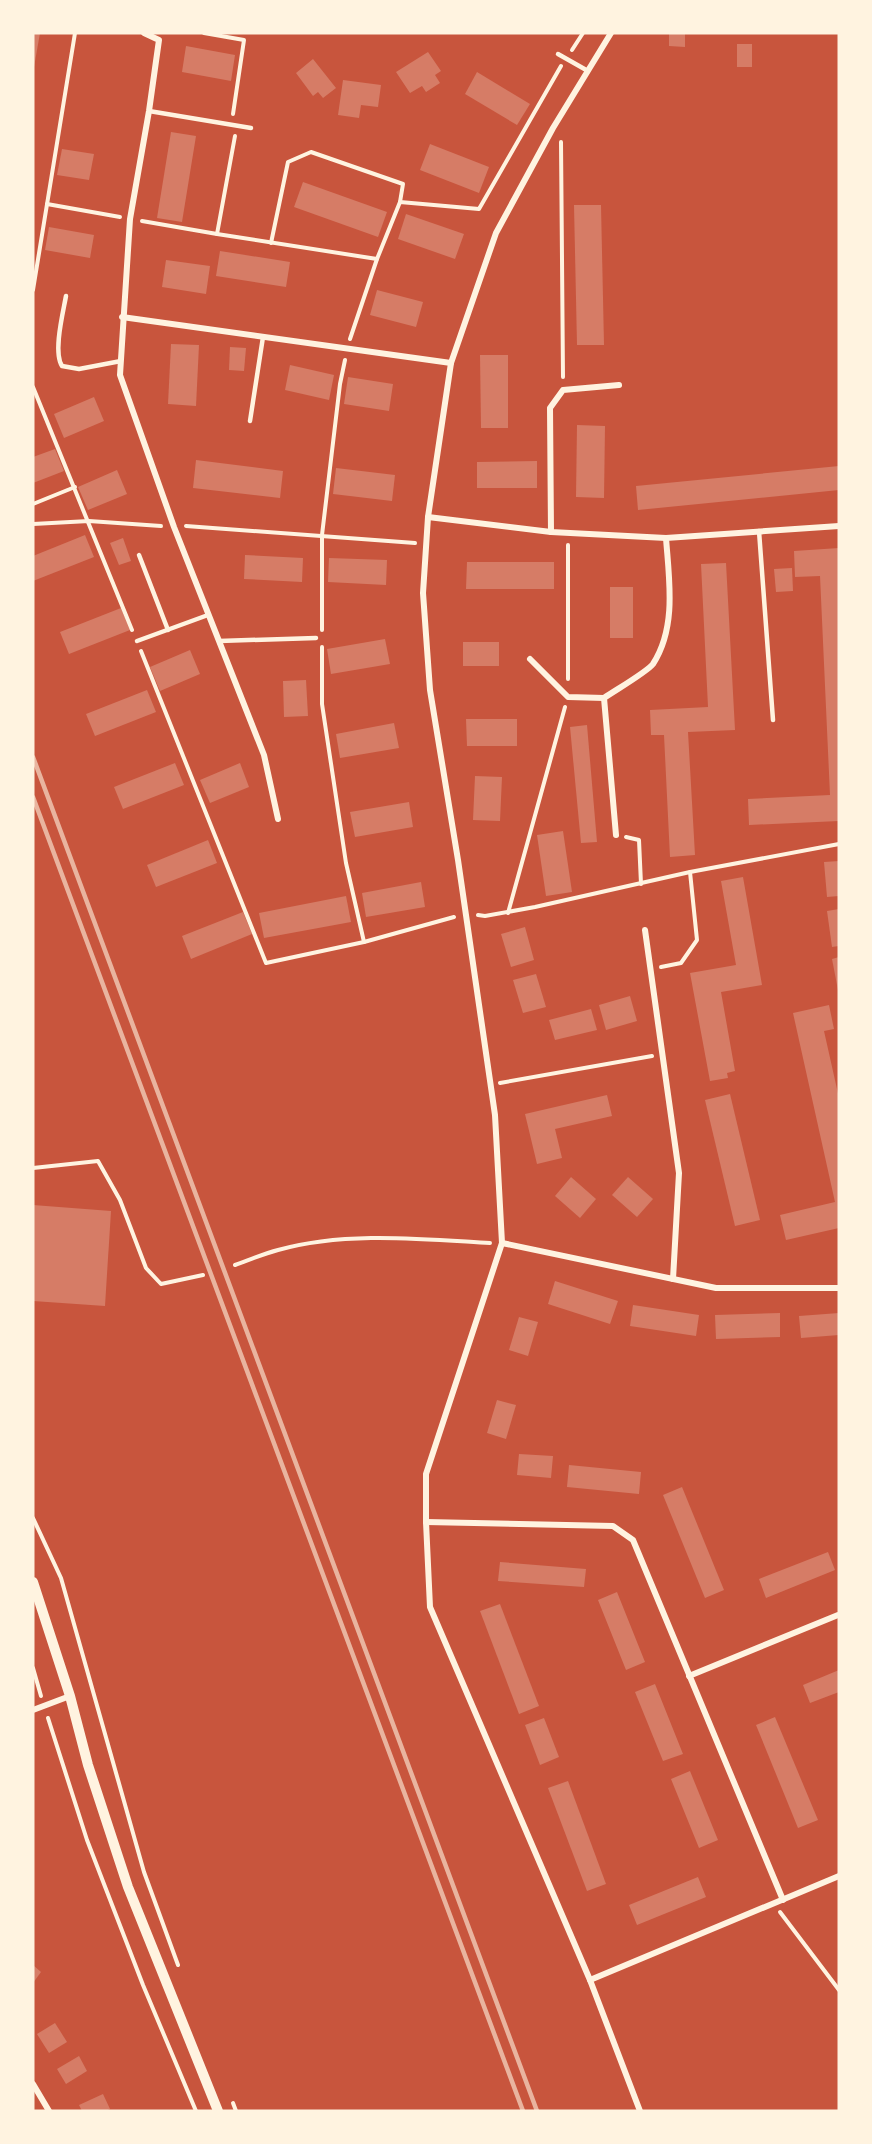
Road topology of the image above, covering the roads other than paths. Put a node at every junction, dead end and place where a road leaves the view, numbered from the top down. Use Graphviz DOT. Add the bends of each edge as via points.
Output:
graph roads {
  1 [pos="144,33"];
  2 [pos="611,33"];
  3 [pos="558,54"];
  4 [pos="588,71"];
  5 [pos="149,111"];
  6 [pos="251,128"];
  7 [pos="66,296"];
  8 [pos="122,317"];
  9 [pos="263,337"];
  10 [pos="121,361"];
  11 [pos="451,363"];
  12 [pos="619,385"];
  13 [pos="250,421"];
  14 [pos="429,517"];
  15 [pos="839,526"];
  16 [pos="759,531"];
  17 [pos="551,532"];
  18 [pos="666,538"];
  19 [pos="139,555"];
  20 [pos="208,615"];
  21 [pos="168,630"];
  22 [pos="316,638"];
  23 [pos="137,641"];
  24 [pos="219,641"];
  25 [pos="530,659"];
  26 [pos="604,698"];
  27 [pos="773,720"];
  28 [pos="279,819"];
  29 [pos="616,835"];
  30 [pos="645,930"];
  31 [pos="502,1243"];
  32 [pos="673,1279"];
  33 [pos="839,1288"];
  34 [pos="426,1522"];
  35 [pos="33,1582"];
  36 [pos="838,1615"];
  37 [pos="689,1677"];
  38 [pos="70,1695"];
  39 [pos="33,1710"];
  40 [pos="839,1876"];
  41 [pos="783,1900"];
  42 [pos="590,1980"];
  43 [pos="33,2084"];
  44 [pos="49,2111"];
  45 [pos="218,2111"];
  46 [pos="640,2111"];
  1 -- 5 [label="street" via="159,39"];
  2 -- 4 [label="street"];
  3 -- 4 [label="lane"];
  4 -- 11 [label="street" via="496,233"];
  5 -- 6 [label="lane"];
  5 -- 8 [label="street" via="130,219"];
  7 -- 10 [label="lane" via="58,350 62,366 79,369"];
  8 -- 9 [label="street"];
  8 -- 10 [label="street"];
  9 -- 11 [label="street"];
  9 -- 13 [label="lane"];
  10 -- 20 [label="street" via="120,375"];
  11 -- 14 [label="street"];
  12 -- 17 [label="street" via="563,390 550,408"];
  14 -- 17 [label="street"];
  14 -- 31 [label="street" via="423,593 430,690 495,1115"];
  15 -- 16 [label="street"];
  16 -- 18 [label="street"];
  16 -- 27 [label="lane"];
  17 -- 18 [label="street"];
  18 -- 26 [label="street" via="668,628 652,665"];
  19 -- 21 [label="lane"];
  20 -- 21 [label="lane"];
  20 -- 24 [label="street"];
  21 -- 23 [label="lane"];
  22 -- 24 [label="lane"];
  24 -- 28 [label="street" via="264,755"];
  25 -- 26 [label="street" via="568,697"];
  26 -- 29 [label="street"];
  30 -- 32 [label="street" via="679,1173"];
  31 -- 32 [label="street"];
  31 -- 34 [label="street" via="426,1474"];
  32 -- 33 [label="street" via="716,1288"];
  34 -- 37 [label="street" via="613,1526 633,1540"];
  34 -- 42 [label="street" via="430,1607"];
  35 -- 38 [label="street"];
  36 -- 37 [label="street"];
  37 -- 41 [label="street"];
  38 -- 39 [label="street"];
  38 -- 45 [label="street" via="88,1765 128,1887"];
  40 -- 41 [label="street"];
  41 -- 42 [label="street"];
  42 -- 46 [label="street"];
  43 -- 44 [label="street"];
}
